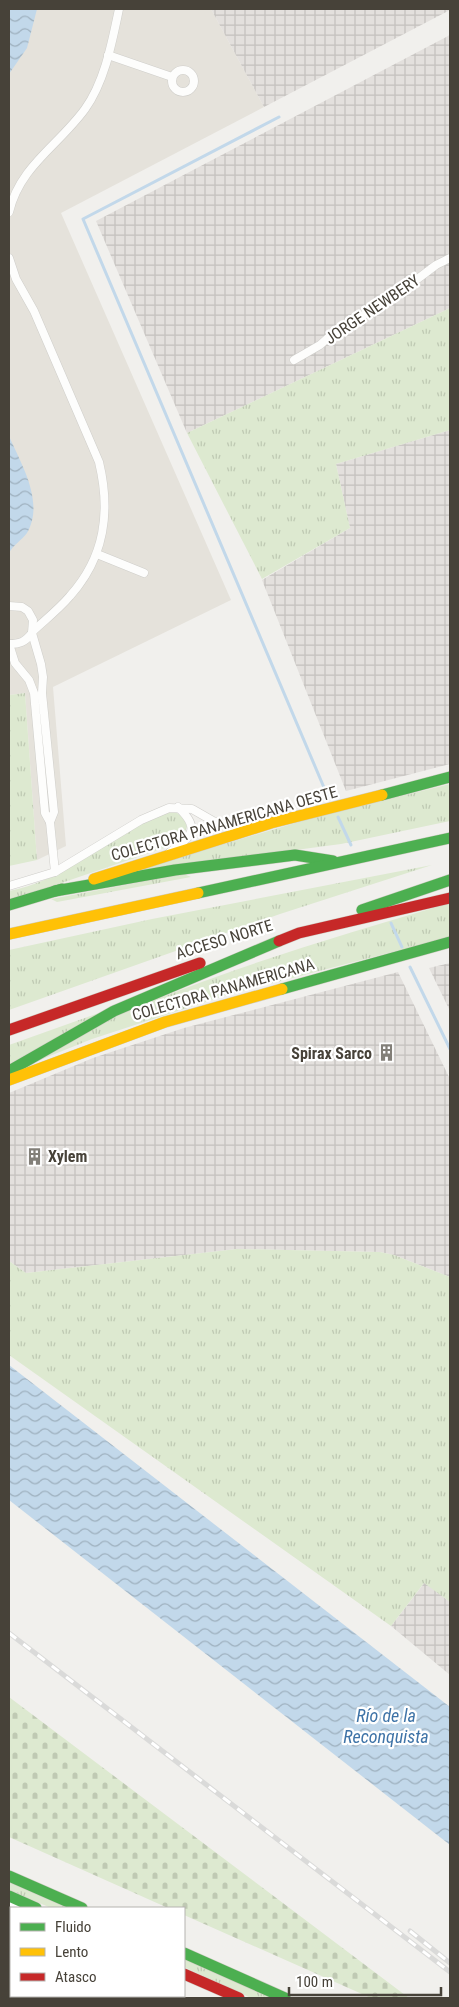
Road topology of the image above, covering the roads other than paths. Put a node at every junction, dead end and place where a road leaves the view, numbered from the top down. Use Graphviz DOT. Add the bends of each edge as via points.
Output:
graph roads {
  1 [pos="119,9"];
  2 [pos="108,55"];
  3 [pos="172,77"];
  4 [pos="9,212"];
  5 [pos="9,258"];
  6 [pos="450,258"];
  7 [pos="294,360"];
  8 [pos="97,554"];
  9 [pos="144,573"];
  10 [pos="9,606"];
  11 [pos="28,611"];
  12 [pos="52,613"];
  13 [pos="32,632"];
  14 [pos="9,644"];
  15 [pos="43,677"];
  16 [pos="29,680"];
  17 [pos="450,777"];
  18 [pos="178,807"];
  19 [pos="50,822"];
  20 [pos="245,832"];
  21 [pos="450,838"];
  22 [pos="166,855"];
  23 [pos="341,862"];
  24 [pos="55,872"];
  25 [pos="450,880"];
  26 [pos="9,886"];
  27 [pos="56,891"];
  28 [pos="450,898"];
  29 [pos="9,905"];
  30 [pos="299,932"];
  31 [pos="9,934"];
  32 [pos="450,942"];
  33 [pos="9,1030"];
  34 [pos="9,1071"];
  35 [pos="9,1080"];
  36 [pos="9,1876"];
  37 [pos="12,1901"];
  38 [pos="33,1907"];
  39 [pos="80,1907"];
  40 [pos="185,1953"];
  41 [pos="185,1974"];
  42 [pos="240,1998"];
  43 [pos="285,1998"];
  1 -- 2 [label="street"];
  2 -- 3 [label="street"];
  2 -- 4 [label="street" via="85,108 21,179"];
  5 -- 8 [label="street" via="99,462 105,488 105,510"];
  6 -- 7 [label="street, JORGE NEWBERY"];
  8 -- 9 [label="street"];
  8 -- 12 [label="street" via="70,597"];
  10 -- 11 [label="street"];
  11 -- 12 [label="street" via="40,615"];
  11 -- 13 [label="street" via="33,620"];
  12 -- 13 [label="street"];
  13 -- 14 [label="street" via="26,640"];
  13 -- 15 [label="street"];
  14 -- 16 [label="street" via="15,663"];
  15 -- 16 [label="street"];
  15 -- 19 [label="street" via="54,812"];
  16 -- 19 [label="street" via="34,693 45,813"];
  17 -- 20 [label="main road, COLECTORA PANAMERICANA OESTE"];
  18 -- 20 [label="street" via="192,809 213,821"];
  18 -- 22 [label="street" via="190,820 192,830 187,840"];
  18 -- 24 [label="street" via="151,815"];
  19 -- 24 [label="street"];
  20 -- 22 [label="main road, COLECTORA PANAMERICANA OESTE"];
  21 -- 23 [label="main road"];
  22 -- 27 [label="main road, COLECTORA PANAMERICANA OESTE"];
  23 -- 27 [label="main road" via="295,855 175,870"];
  23 -- 31 [label="main road"];
  24 -- 26 [label="street"];
  25 -- 30 [label="main road, ACCESO NORTE"];
  27 -- 29 [label="main road, COLECTORA PANAMERICANA OESTE"];
  28 -- 30 [label="main road"];
  30 -- 33 [label="main road, ACCESO NORTE" via="165,974"];
  30 -- 34 [label="main road" via="114,1011"];
  32 -- 35 [label="main road, COLECTORA PANAMERICANA" via="165,1022"];
  36 -- 39 [label="main road"];
  37 -- 38 [label="main road"];
  40 -- 43 [label="main road"];
  41 -- 42 [label="main road"];
}
